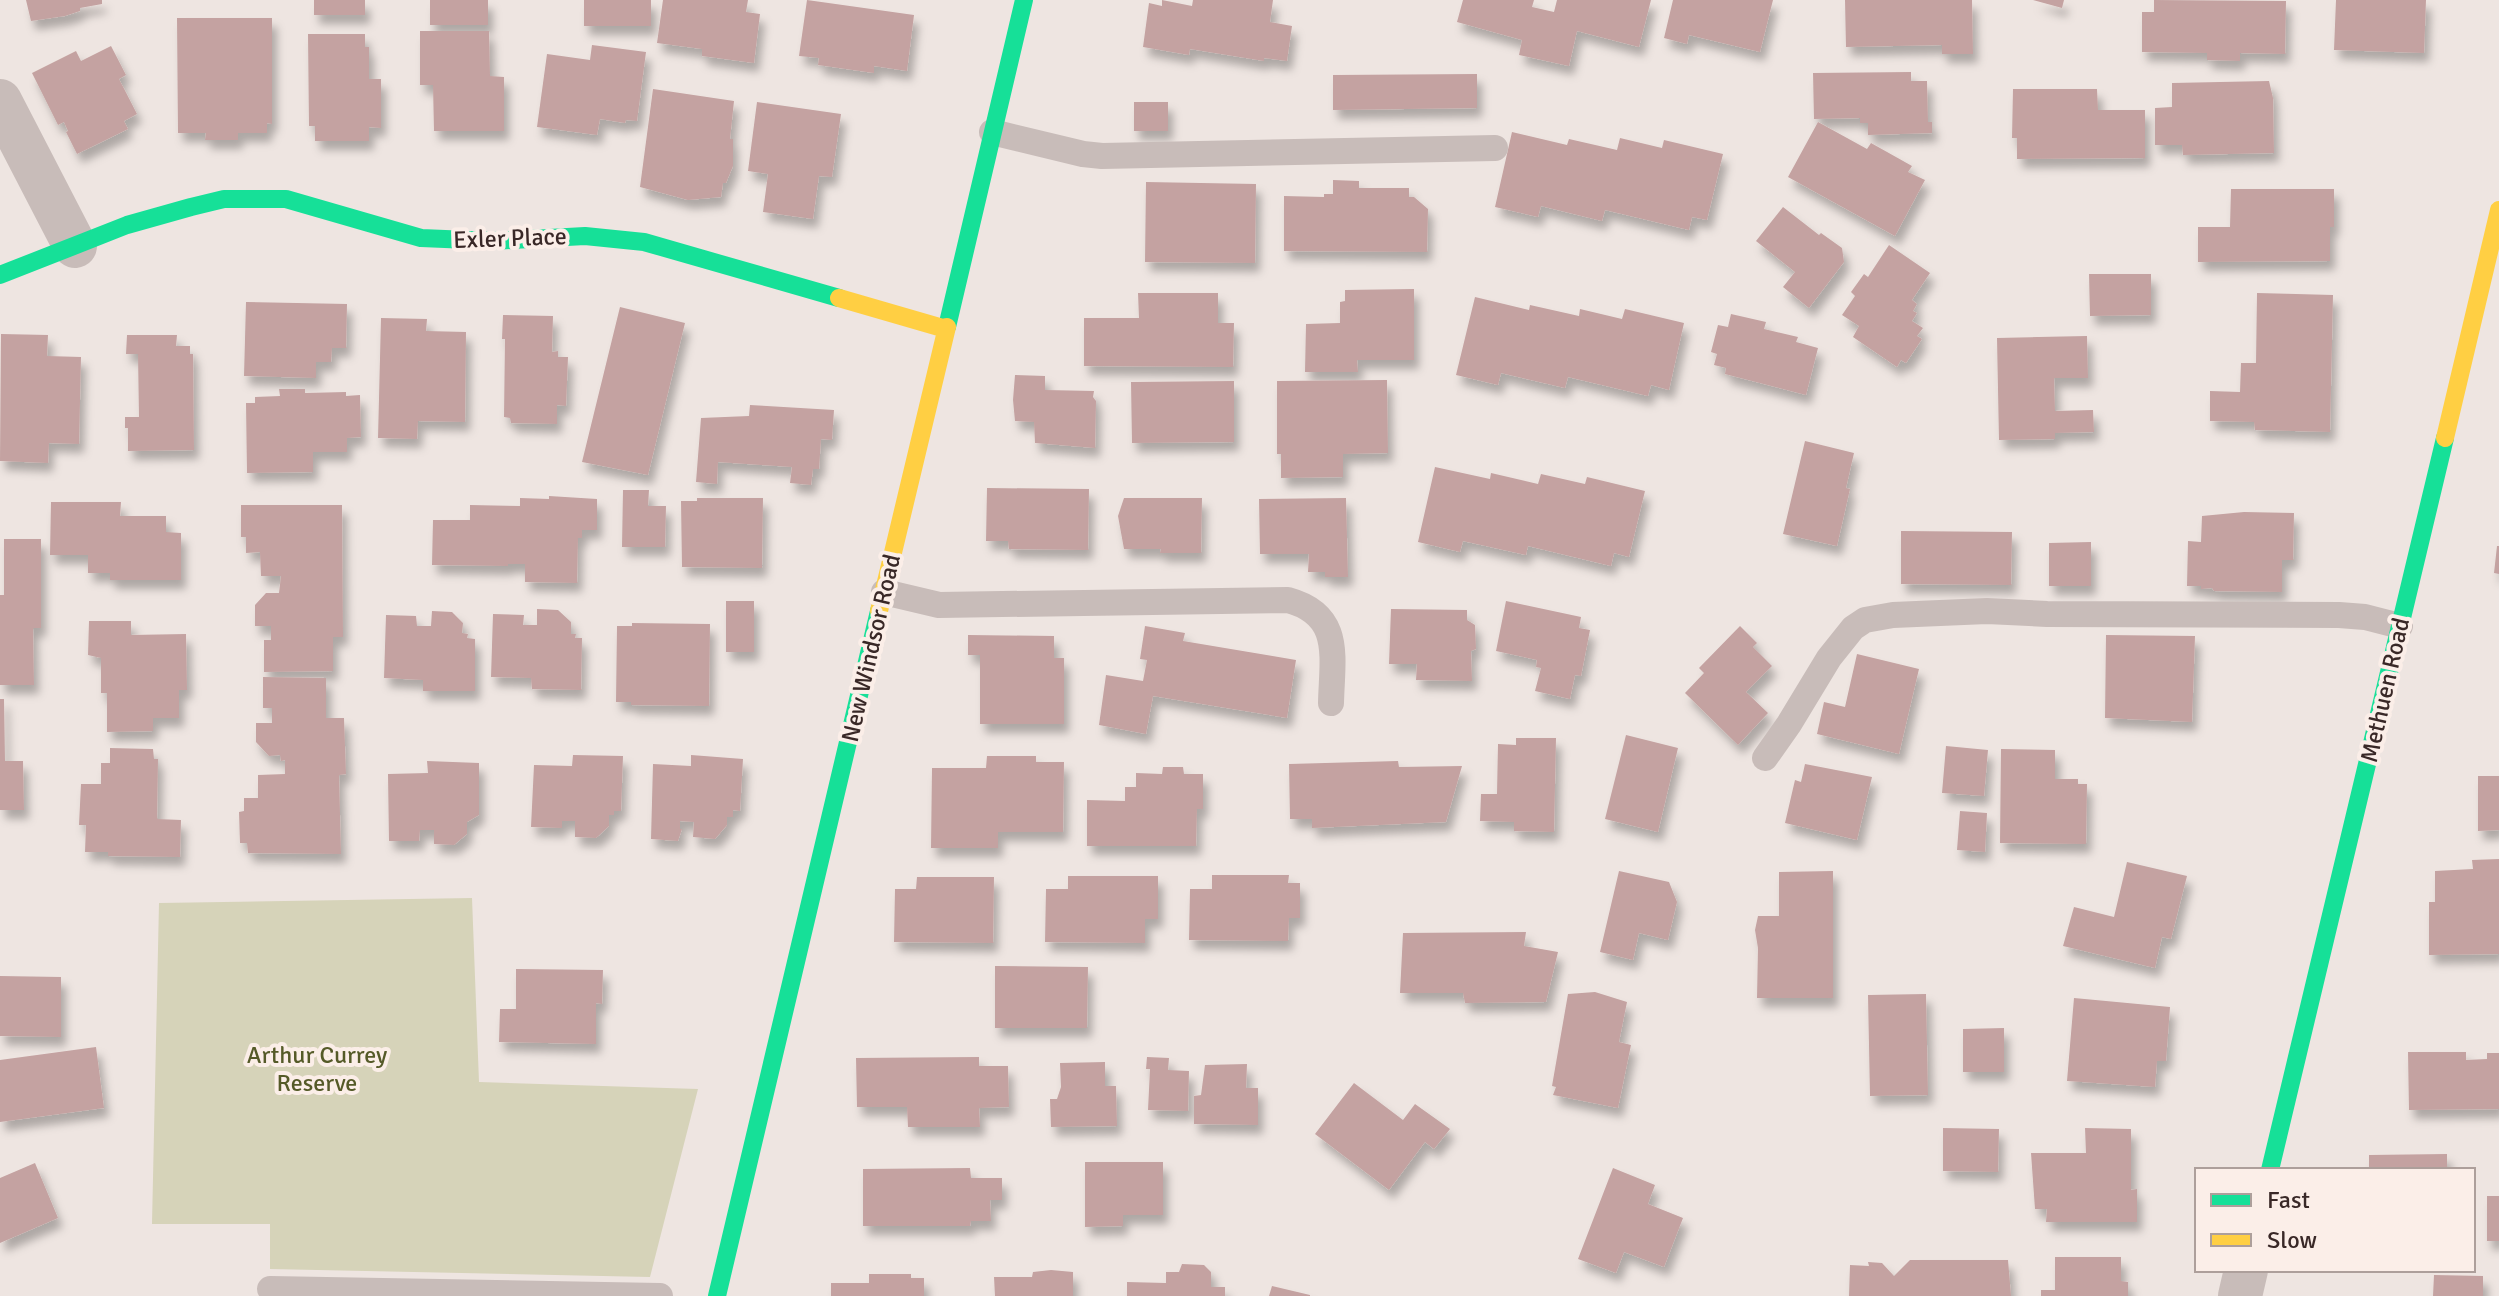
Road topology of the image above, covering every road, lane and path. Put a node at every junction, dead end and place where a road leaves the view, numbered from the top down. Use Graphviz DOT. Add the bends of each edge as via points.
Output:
graph roads {
  1 [pos="1024,0"];
  2 [pos="0,101"];
  3 [pos="992,132"];
  4 [pos="1495,148"];
  5 [pos="2499,210"];
  6 [pos="75,246"];
  7 [pos="0,275"];
  8 [pos="946,329"];
  9 [pos="884,592"];
  10 [pos="2400,626"];
  11 [pos="1331,703"];
  12 [pos="1765,758"];
  13 [pos="2270,1168"];
  14 [pos="2246,1272"];
  15 [pos="270,1289"];
  16 [pos="660,1296"];
  17 [pos="717,1296"];
  18 [pos="2240,1296"];
  1 -- 3 [label="street, New Windsor Road"];
  2 -- 6 [label="street"];
  3 -- 4 [label="lane" via="1102,156"];
  3 -- 8 [label="street, New Windsor Road"];
  5 -- 10 [label="street, Methuen Road"];
  6 -- 7 [label="street, Exler Place"];
  6 -- 8 [label="street, Exler Place" via="127,225 224,199 286,199 421,238 585,236 644,242"];
  8 -- 9 [label="street, New Windsor Road"];
  9 -- 11 [label="lane" via="939,605 1288,600 1319,615 1332,638"];
  9 -- 17 [label="street, New Windsor Road"];
  10 -- 12 [label="lane" via="2339,615 1987,611 1865,620 1829,658"];
  10 -- 13 [label="street, Methuen Road"];
  14 -- 18 [label="street"];
  15 -- 16 [label="lane"];
}
